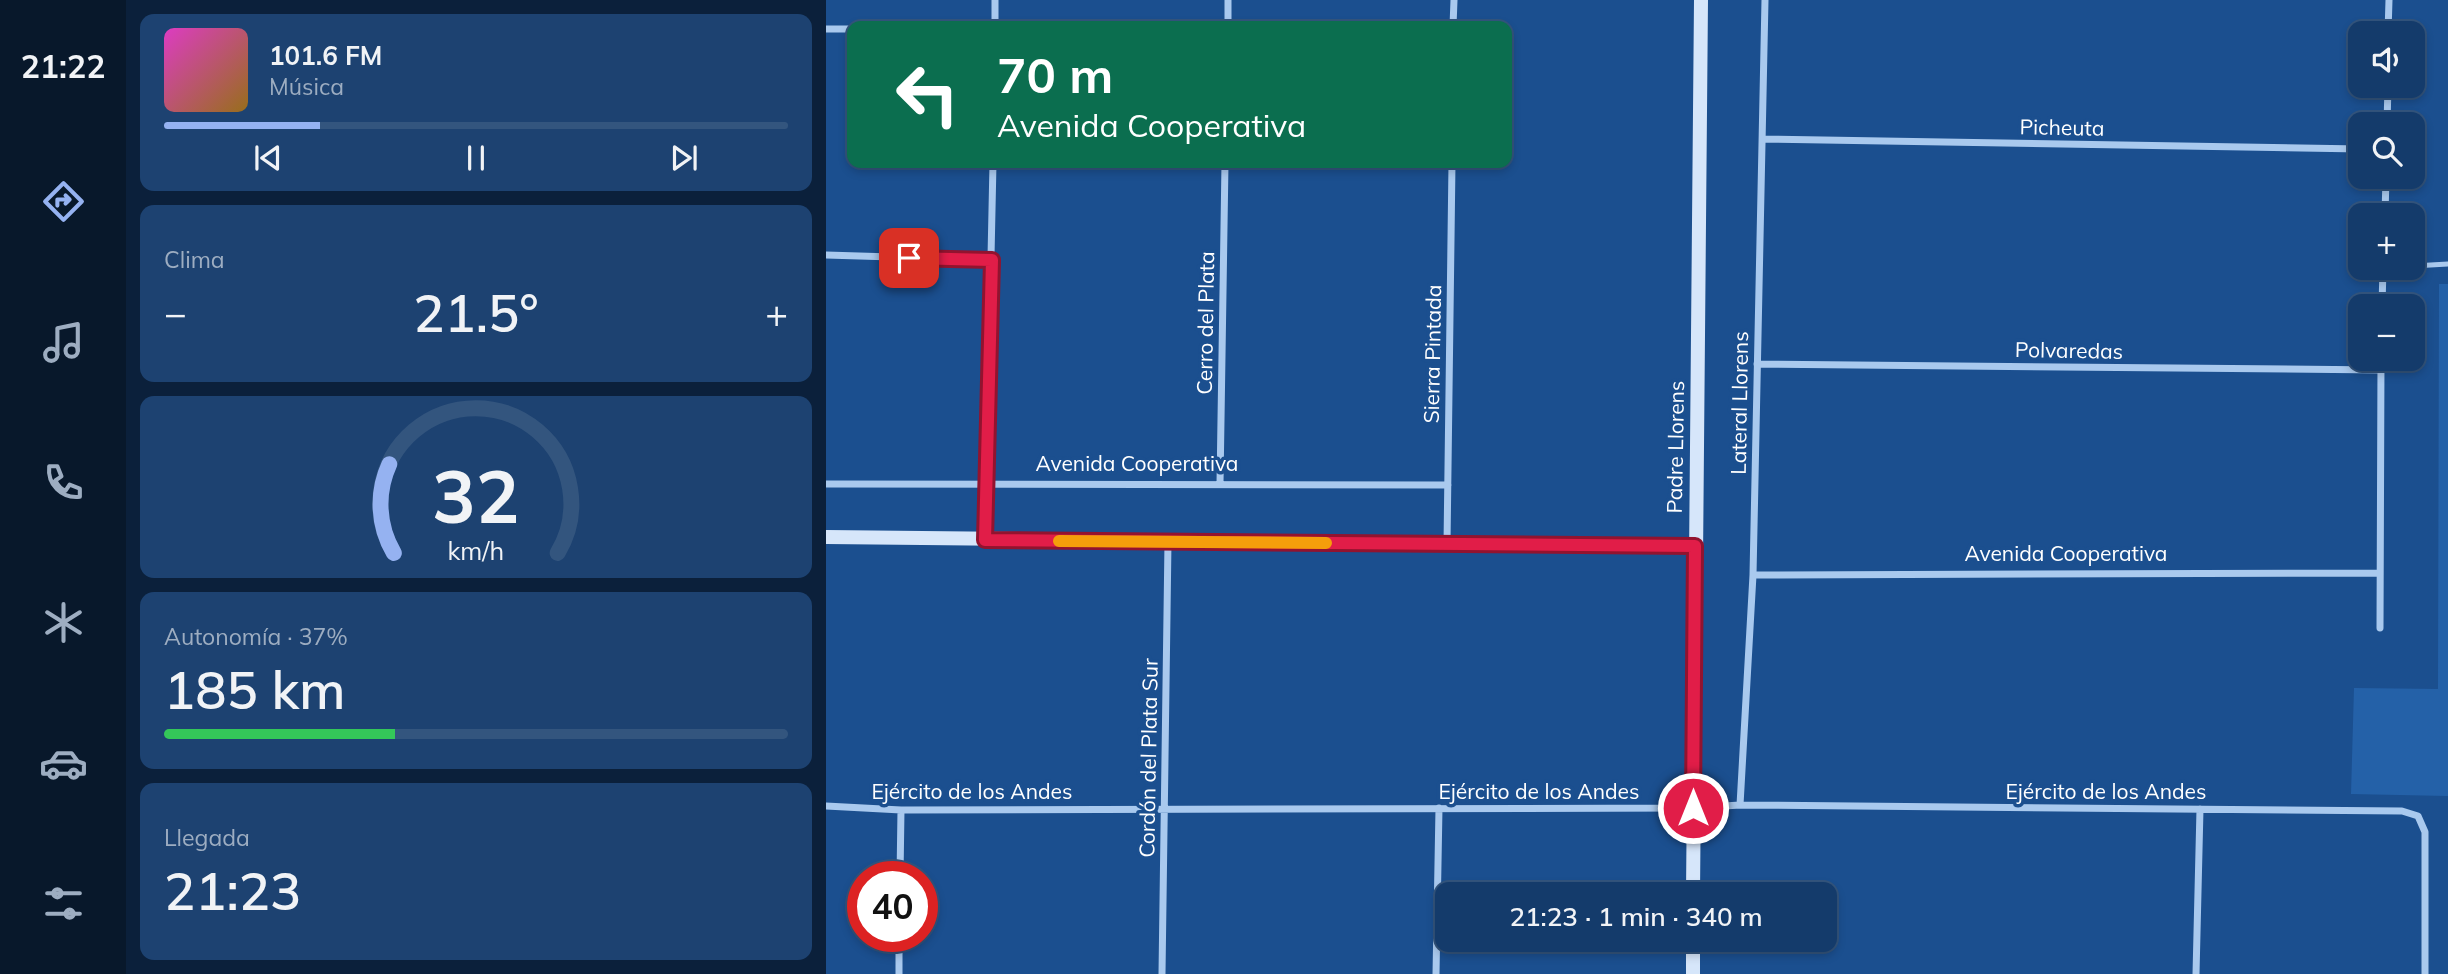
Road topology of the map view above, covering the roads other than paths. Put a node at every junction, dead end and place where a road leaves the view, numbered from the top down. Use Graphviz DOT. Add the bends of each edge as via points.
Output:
graph roads {
  1 [pos="995,0"];
  2 [pos="1228,0"];
  3 [pos="1454,0"];
  4 [pos="1701,0"];
  5 [pos="1765,0"];
  6 [pos="2389,0"];
  7 [pos="995,21"];
  8 [pos="1228,21"];
  9 [pos="1453,21"];
  10 [pos="2388,21"];
  11 [pos="826,29"];
  12 [pos="847,29"];
  13 [pos="1763,139"];
  14 [pos="2348,149"];
  15 [pos="993,168"];
  16 [pos="1226,168"];
  17 [pos="1452,168"];
  18 [pos="826,256"];
  19 [pos="992,260"];
  20 [pos="2448,264"];
  21 [pos="2425,265"];
  22 [pos="1757,364"];
  23 [pos="2348,370"];
  24 [pos="2381,371"];
  25 [pos="826,484"];
  26 [pos="987,484"];
  27 [pos="1220,484"];
  28 [pos="1448,485"];
  29 [pos="826,537"];
  30 [pos="985,540"];
  31 [pos="1168,542"];
  32 [pos="1447,545"];
  33 [pos="1695,546"];
  34 [pos="2380,573"];
  35 [pos="1753,575"];
  36 [pos="2380,628"];
  37 [pos="826,806"];
  38 [pos="1741,806"];
  39 [pos="1439,808"];
  40 [pos="1693,808"];
  41 [pos="1166,809"];
  42 [pos="2200,809"];
  43 [pos="901,810"];
  44 [pos="900,861"];
  45 [pos="1693,882"];
  46 [pos="899,952"];
  47 [pos="1693,952"];
  48 [pos="898,974"];
  49 [pos="1162,974"];
  50 [pos="1436,974"];
  51 [pos="1693,974"];
  52 [pos="2196,974"];
  53 [pos="2425,974"];
  1 -- 7 [label="street"];
  2 -- 8 [label="street"];
  3 -- 9 [label="street"];
  4 -- 33 [label="street, Padre Llorens"];
  5 -- 13 [label="street, Lateral Llorens"];
  6 -- 10 [label="street"];
  11 -- 12 [label="street"];
  13 -- 14 [label="street, Picheuta"];
  13 -- 22 [label="street, Lateral Llorens"];
  15 -- 19 [label="street"];
  16 -- 27 [label="street, Cerro del Plata"];
  17 -- 28 [label="street, Sierra Pintada"];
  18 -- 19 [label="street"];
  19 -- 26 [label="street"];
  20 -- 21 [label="lane"];
  22 -- 23 [label="street, Polvaredas"];
  22 -- 35 [label="street, Lateral Llorens"];
  24 -- 34 [label="street"];
  25 -- 26 [label="street, Avenida Cooperativa"];
  26 -- 27 [label="street, Avenida Cooperativa"];
  26 -- 30 [label="street"];
  27 -- 28 [label="street, Avenida Cooperativa"];
  28 -- 32 [label="street, Sierra Pintada"];
  29 -- 30 [label="street"];
  30 -- 31 [label="street"];
  31 -- 32 [label="street"];
  31 -- 41 [label="street, Cordón del Plata Sur"];
  32 -- 33 [label="street"];
  33 -- 40 [label="street, Padre Llorens"];
  34 -- 35 [label="street, Avenida Cooperativa"];
  34 -- 36 [label="street"];
  35 -- 38 [label="street, Lateral Llorens"];
  37 -- 43 [label="street, Ejército de los Andes"];
  38 -- 40 [label="street, Ejército de los Andes"];
  38 -- 42 [label="street, Ejército de los Andes"];
  39 -- 40 [label="street, Ejército de los Andes"];
  39 -- 41 [label="street, Ejército de los Andes"];
  39 -- 50 [label="street"];
  40 -- 45 [label="street, Padre Llorens"];
  41 -- 43 [label="street, Ejército de los Andes"];
  41 -- 49 [label="street, Cordón del Plata Sur"];
  42 -- 52 [label="street"];
  42 -- 53 [label="street, Ejército de los Andes" via="2402,811 2418,816 2425,832"];
  43 -- 44 [label="street"];
  46 -- 48 [label="street"];
  47 -- 51 [label="street"];
}
